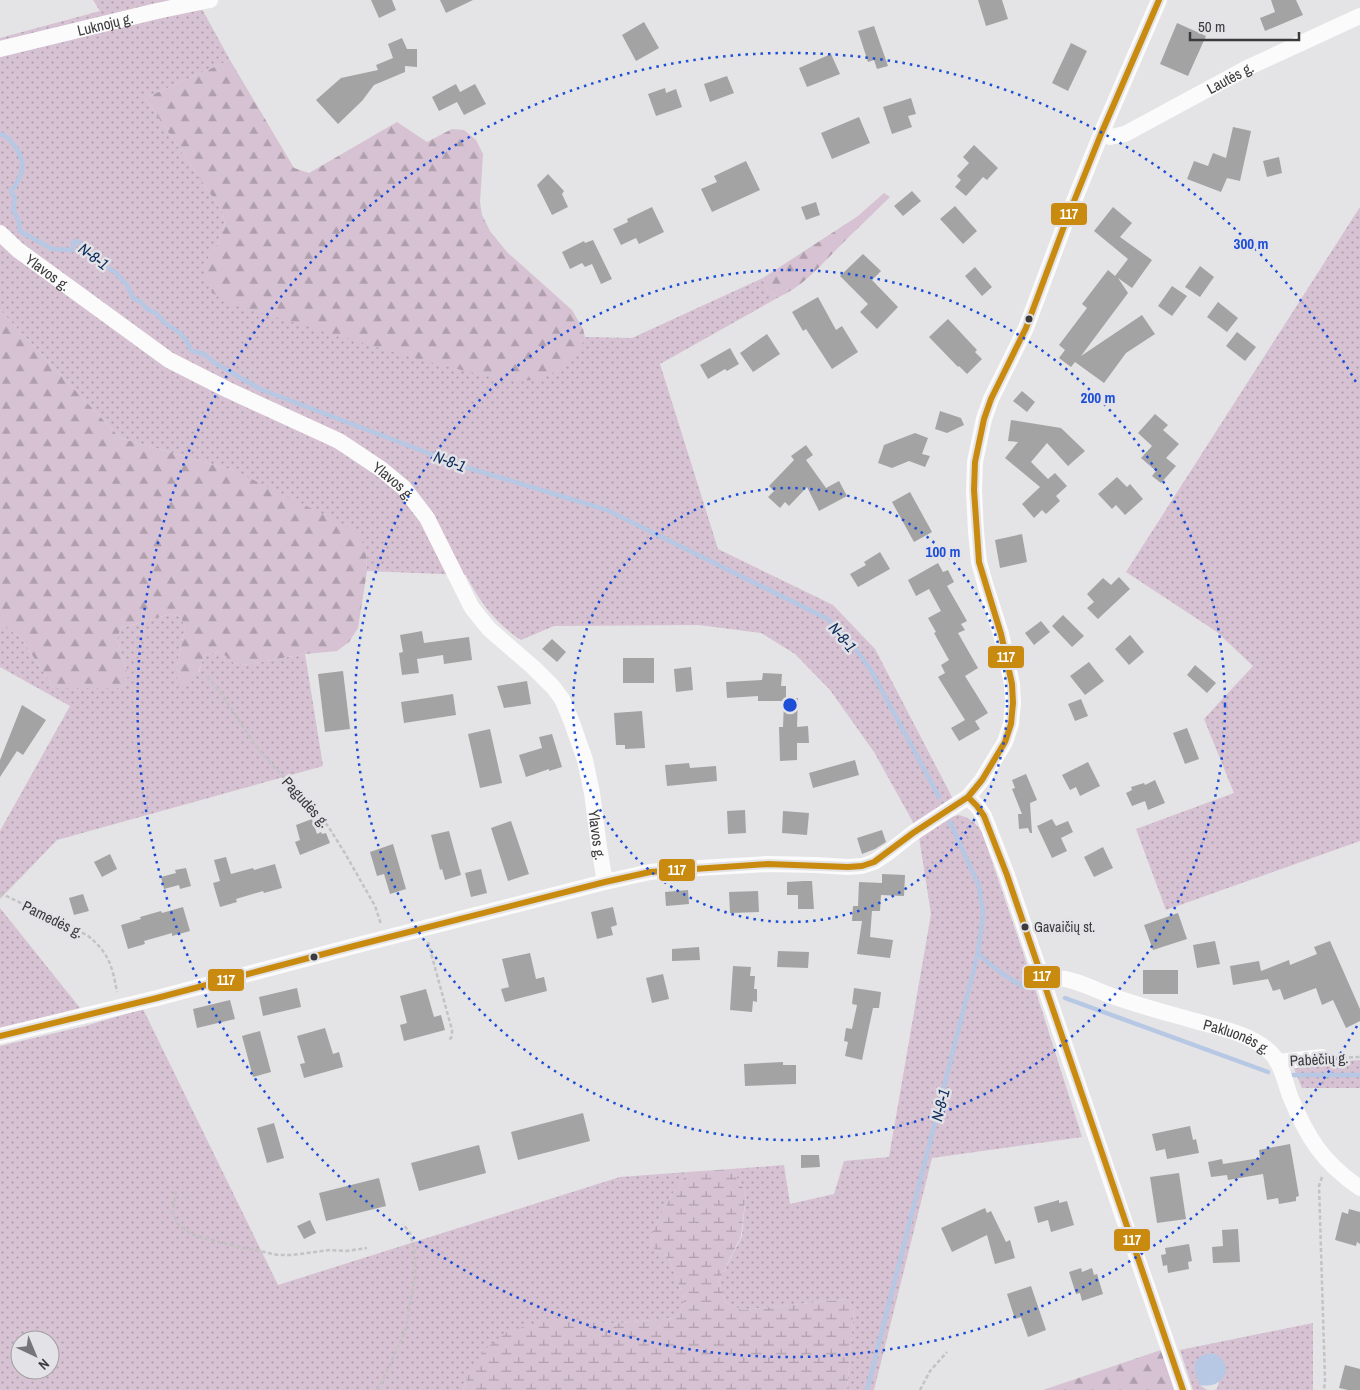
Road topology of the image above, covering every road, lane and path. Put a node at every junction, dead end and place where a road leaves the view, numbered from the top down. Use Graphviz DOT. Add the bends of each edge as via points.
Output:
graph roads {
  1 [pos="210,0"];
  2 [pos="1159,0"];
  3 [pos="1360,16"];
  4 [pos="0,48"];
  5 [pos="1100,134"];
  6 [pos="0,233"];
  7 [pos="207,677"];
  8 [pos="968,797"];
  9 [pos="605,882"];
  10 [pos="0,893"];
  11 [pos="424,928"];
  12 [pos="385,938"];
  13 [pos="1042,982"];
  14 [pos="120,1007"];
  15 [pos="0,1036"];
  16 [pos="449,1041"];
  17 [pos="1322,1057"];
  18 [pos="1360,1057"];
  19 [pos="1278,1062"];
  20 [pos="1330,1165"];
  21 [pos="1360,1188"];
  22 [pos="176,1191"];
  23 [pos="403,1224"];
  24 [pos="367,1248"];
  25 [pos="947,1352"];
  26 [pos="378,1390"];
  27 [pos="920,1390"];
  28 [pos="1184,1390"];
  29 [pos="1324,1390"];
  1 -- 4 [label="street, Luknojų g."];
  2 -- 5 [label="street"];
  3 -- 5 [label="street, Lautės g." via="1247,68 1125,134 1110,137"];
  5 -- 8 [label="street" via="1026,328 991,399 975,462 979,562 1001,634 1013,703 1005,742"];
  6 -- 9 [label="street, Ylavos g." via="18,250 169,360 339,441 381,468 404,488 427,518 472,608 488,629 534,668 562,699 585,760"];
  7 -- 12 [label="path, Pagudės g." via="257,748 337,839 374,906"];
  8 -- 9 [label="street" via="874,862 862,866 707,867 650,872"];
  8 -- 13 [label="street" via="984,816"];
  9 -- 11 [label="street"];
  10 -- 14 [label="path, Pamedės g." via="87,935 97,943 113,968"];
  11 -- 12 [label="street"];
  11 -- 16 [label="path" via="452,1030"];
  12 -- 14 [label="street"];
  13 -- 19 [label="street, Pakluonės g." via="1066,980 1226,1030 1255,1041"];
  13 -- 28 [label="street"];
  14 -- 15 [label="street"];
  17 -- 18 [label="path, Pabėčių g."];
  17 -- 19 [label="street, Pabėčių g."];
  19 -- 20 [label="street, Pakluonės g." via="1309,1136"];
  20 -- 21 [label="street, Pakluonės g."];
  20 -- 29 [label="path" via="1319,1186"];
  22 -- 24 [label="path" via="173,1212 176,1223 191,1234 278,1254"];
  23 -- 26 [label="path" via="410,1233 415,1253 416,1276 405,1332"];
  25 -- 27 [label="path"];
}
